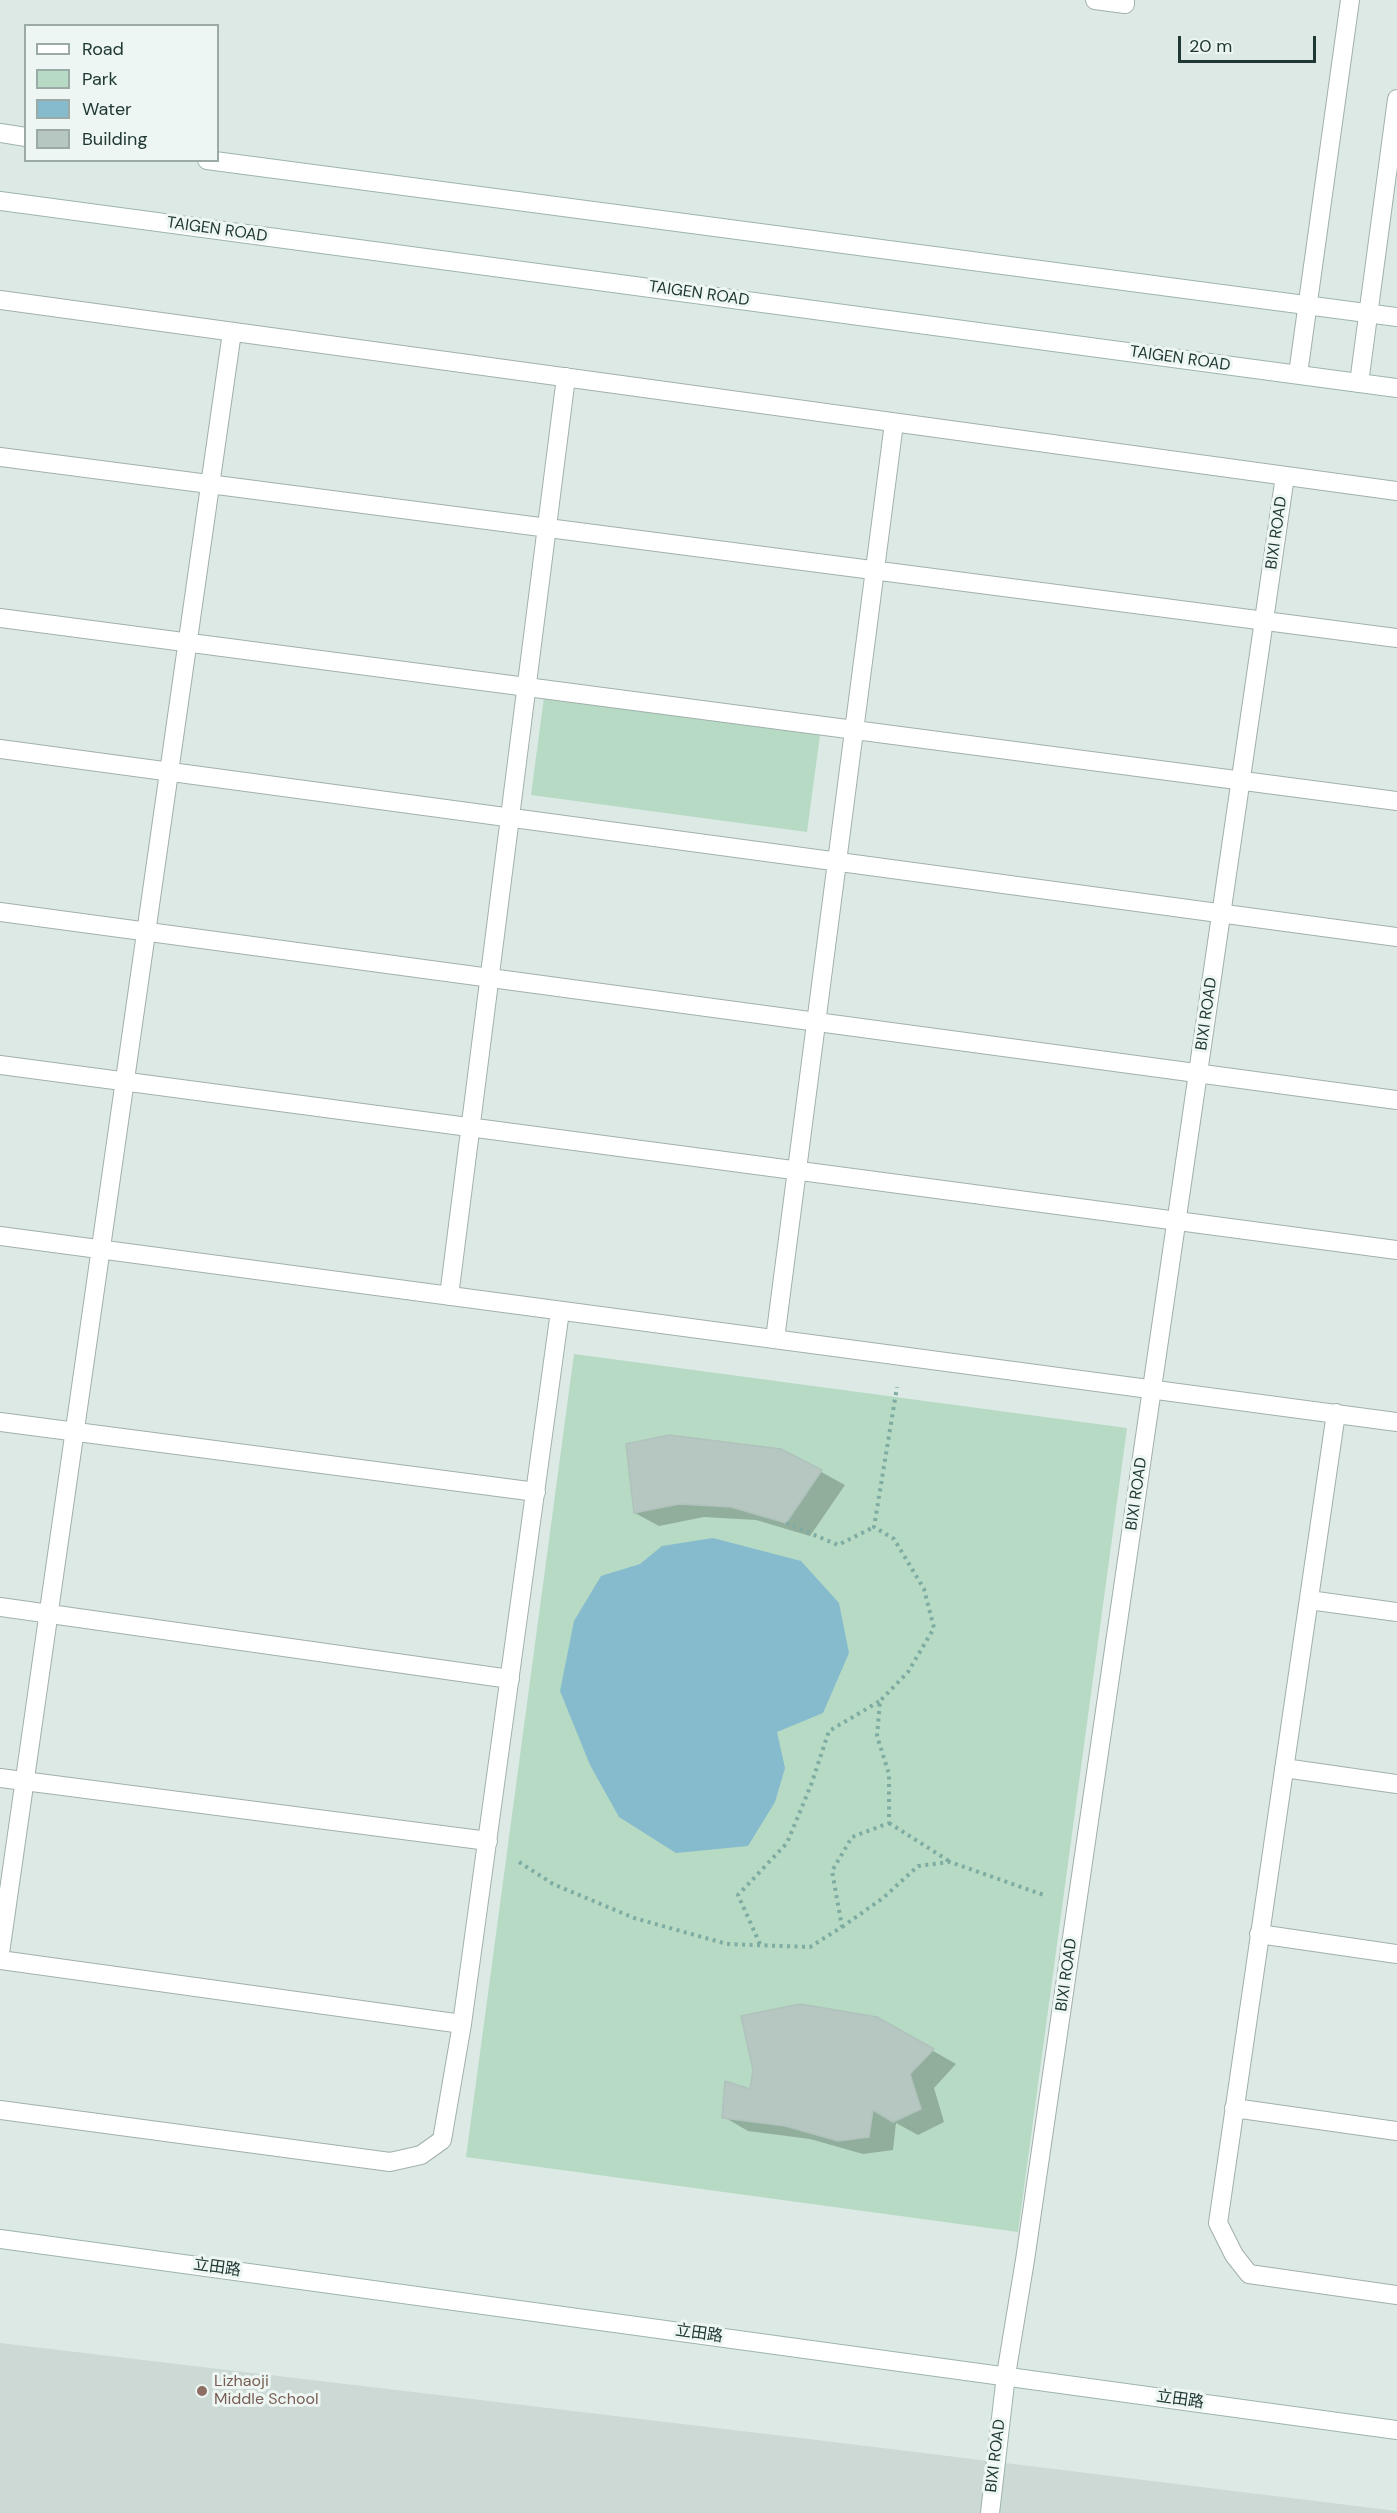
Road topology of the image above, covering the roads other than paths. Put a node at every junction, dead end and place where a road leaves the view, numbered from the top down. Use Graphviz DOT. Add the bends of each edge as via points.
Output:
graph roads {
  1 [pos="1095,0"];
  2 [pos="1125,0"];
  3 [pos="1350,0"];
  4 [pos="1397,99"];
  5 [pos="0,133"];
  6 [pos="24,137"];
  7 [pos="219,162"];
  8 [pos="0,201"];
  9 [pos="0,300"];
  10 [pos="1308,305"];
  11 [pos="1368,313"];
  12 [pos="1397,317"];
  13 [pos="232,332"];
  14 [pos="1298,374"];
  15 [pos="566,377"];
  16 [pos="1359,383"];
  17 [pos="1397,388"];
  18 [pos="894,423"];
  19 [pos="0,457"];
  20 [pos="1285,476"];
  21 [pos="210,484"];
  22 [pos="1397,491"];
  23 [pos="547,527"];
  24 [pos="874,570"];
  25 [pos="0,618"];
  26 [pos="1264,621"];
  27 [pos="1397,638"];
  28 [pos="188,643"];
  29 [pos="526,686"];
  30 [pos="854,730"];
  31 [pos="0,749"];
  32 [pos="169,772"];
  33 [pos="1241,781"];
  34 [pos="1397,801"];
  35 [pos="510,818"];
  36 [pos="837,862"];
  37 [pos="0,912"];
  38 [pos="1221,914"];
  39 [pos="146,932"];
  40 [pos="1397,938"];
  41 [pos="490,978"];
  42 [pos="816,1022"];
  43 [pos="0,1065"];
  44 [pos="1198,1073"];
  45 [pos="125,1081"];
  46 [pos="1397,1100"];
  47 [pos="470,1128"];
  48 [pos="797,1170"];
  49 [pos="1177,1221"];
  50 [pos="0,1236"];
  51 [pos="101,1249"];
  52 [pos="1397,1250"];
  53 [pos="449,1296"];
  54 [pos="560,1311"];
  55 [pos="775,1339"];
  56 [pos="1152,1389"];
  57 [pos="1336,1413"];
  58 [pos="0,1422"];
  59 [pos="1397,1422"];
  60 [pos="75,1432"];
  61 [pos="536,1492"];
  62 [pos="1309,1600"];
  63 [pos="0,1607"];
  64 [pos="1397,1612"];
  65 [pos="49,1614"];
  66 [pos="510,1680"];
  67 [pos="1284,1768"];
  68 [pos="0,1778"];
  69 [pos="25,1782"];
  70 [pos="1397,1784"];
  71 [pos="488,1841"];
  72 [pos="1259,1934"];
  73 [pos="0,1953"];
  74 [pos="1397,1954"];
  75 [pos="0,1960"];
  76 [pos="462,2024"];
  77 [pos="1234,2108"];
  78 [pos="0,2110"];
  79 [pos="1397,2131"];
  80 [pos="0,2239"];
  81 [pos="1397,2295"];
  82 [pos="1006,2375"];
  83 [pos="1397,2430"];
  84 [pos="990,2513"];
  1 -- 2 [label="street" via="1125,4"];
  3 -- 10 [label="street"];
  4 -- 11 [label="street"];
  5 -- 6 [label="street"];
  7 -- 10 [label="street"];
  8 -- 14 [label="street, TAIGEN ROAD"];
  9 -- 13 [label="street"];
  10 -- 11 [label="street"];
  10 -- 14 [label="street"];
  11 -- 12 [label="street"];
  11 -- 16 [label="street"];
  13 -- 15 [label="street"];
  13 -- 21 [label="street"];
  14 -- 16 [label="street, TAIGEN ROAD"];
  15 -- 18 [label="street"];
  15 -- 23 [label="street"];
  16 -- 17 [label="street, TAIGEN ROAD"];
  18 -- 20 [label="street"];
  18 -- 24 [label="street"];
  19 -- 21 [label="street"];
  20 -- 22 [label="street"];
  20 -- 26 [label="street, BIXI ROAD"];
  21 -- 23 [label="street"];
  21 -- 28 [label="street"];
  23 -- 24 [label="street"];
  23 -- 29 [label="street"];
  24 -- 26 [label="street"];
  24 -- 30 [label="street"];
  25 -- 28 [label="street"];
  26 -- 27 [label="street"];
  26 -- 33 [label="street, BIXI ROAD"];
  28 -- 29 [label="street"];
  28 -- 32 [label="street"];
  29 -- 30 [label="street"];
  29 -- 35 [label="street"];
  30 -- 33 [label="street"];
  30 -- 36 [label="street"];
  31 -- 32 [label="street"];
  32 -- 35 [label="street"];
  32 -- 39 [label="street"];
  33 -- 34 [label="street"];
  33 -- 38 [label="street, BIXI ROAD"];
  35 -- 36 [label="street"];
  35 -- 41 [label="street"];
  36 -- 38 [label="street"];
  36 -- 42 [label="street"];
  37 -- 39 [label="street"];
  38 -- 40 [label="street"];
  38 -- 44 [label="street, BIXI ROAD"];
  39 -- 41 [label="street"];
  39 -- 45 [label="street"];
  41 -- 42 [label="street"];
  41 -- 47 [label="street"];
  42 -- 44 [label="street"];
  42 -- 48 [label="street"];
  43 -- 45 [label="street"];
  44 -- 46 [label="street"];
  44 -- 49 [label="street, BIXI ROAD"];
  45 -- 47 [label="street"];
  45 -- 51 [label="street"];
  47 -- 48 [label="street"];
  47 -- 53 [label="street"];
  48 -- 49 [label="street"];
  48 -- 55 [label="street"];
  49 -- 52 [label="street"];
  49 -- 56 [label="street, BIXI ROAD"];
  50 -- 51 [label="street"];
  51 -- 53 [label="street"];
  51 -- 60 [label="street"];
  53 -- 54 [label="street"];
  54 -- 55 [label="street"];
  54 -- 61 [label="street"];
  55 -- 56 [label="street"];
  56 -- 57 [label="street"];
  56 -- 82 [label="street, BIXI ROAD"];
  57 -- 59 [label="street"];
  57 -- 62 [label="street"];
  58 -- 60 [label="street"];
  60 -- 61 [label="street"];
  60 -- 65 [label="street"];
  61 -- 66 [label="street"];
  62 -- 64 [label="street"];
  62 -- 67 [label="street"];
  63 -- 65 [label="street"];
  65 -- 66 [label="street"];
  65 -- 69 [label="street"];
  66 -- 71 [label="street"];
  67 -- 70 [label="street"];
  67 -- 72 [label="street"];
  68 -- 69 [label="street"];
  69 -- 71 [label="street"];
  69 -- 73 [label="street"];
  71 -- 76 [label="street"];
  72 -- 74 [label="street"];
  72 -- 77 [label="street"];
  75 -- 76 [label="street"];
  76 -- 78 [label="street" via="442,2140 421,2155 390,2162"];
  77 -- 79 [label="street"];
  77 -- 81 [label="street" via="1218,2223 1249,2274"];
  80 -- 82 [label="street, 立田路"];
  82 -- 83 [label="street, 立田路"];
  82 -- 84 [label="street, BIXI ROAD"];
}
